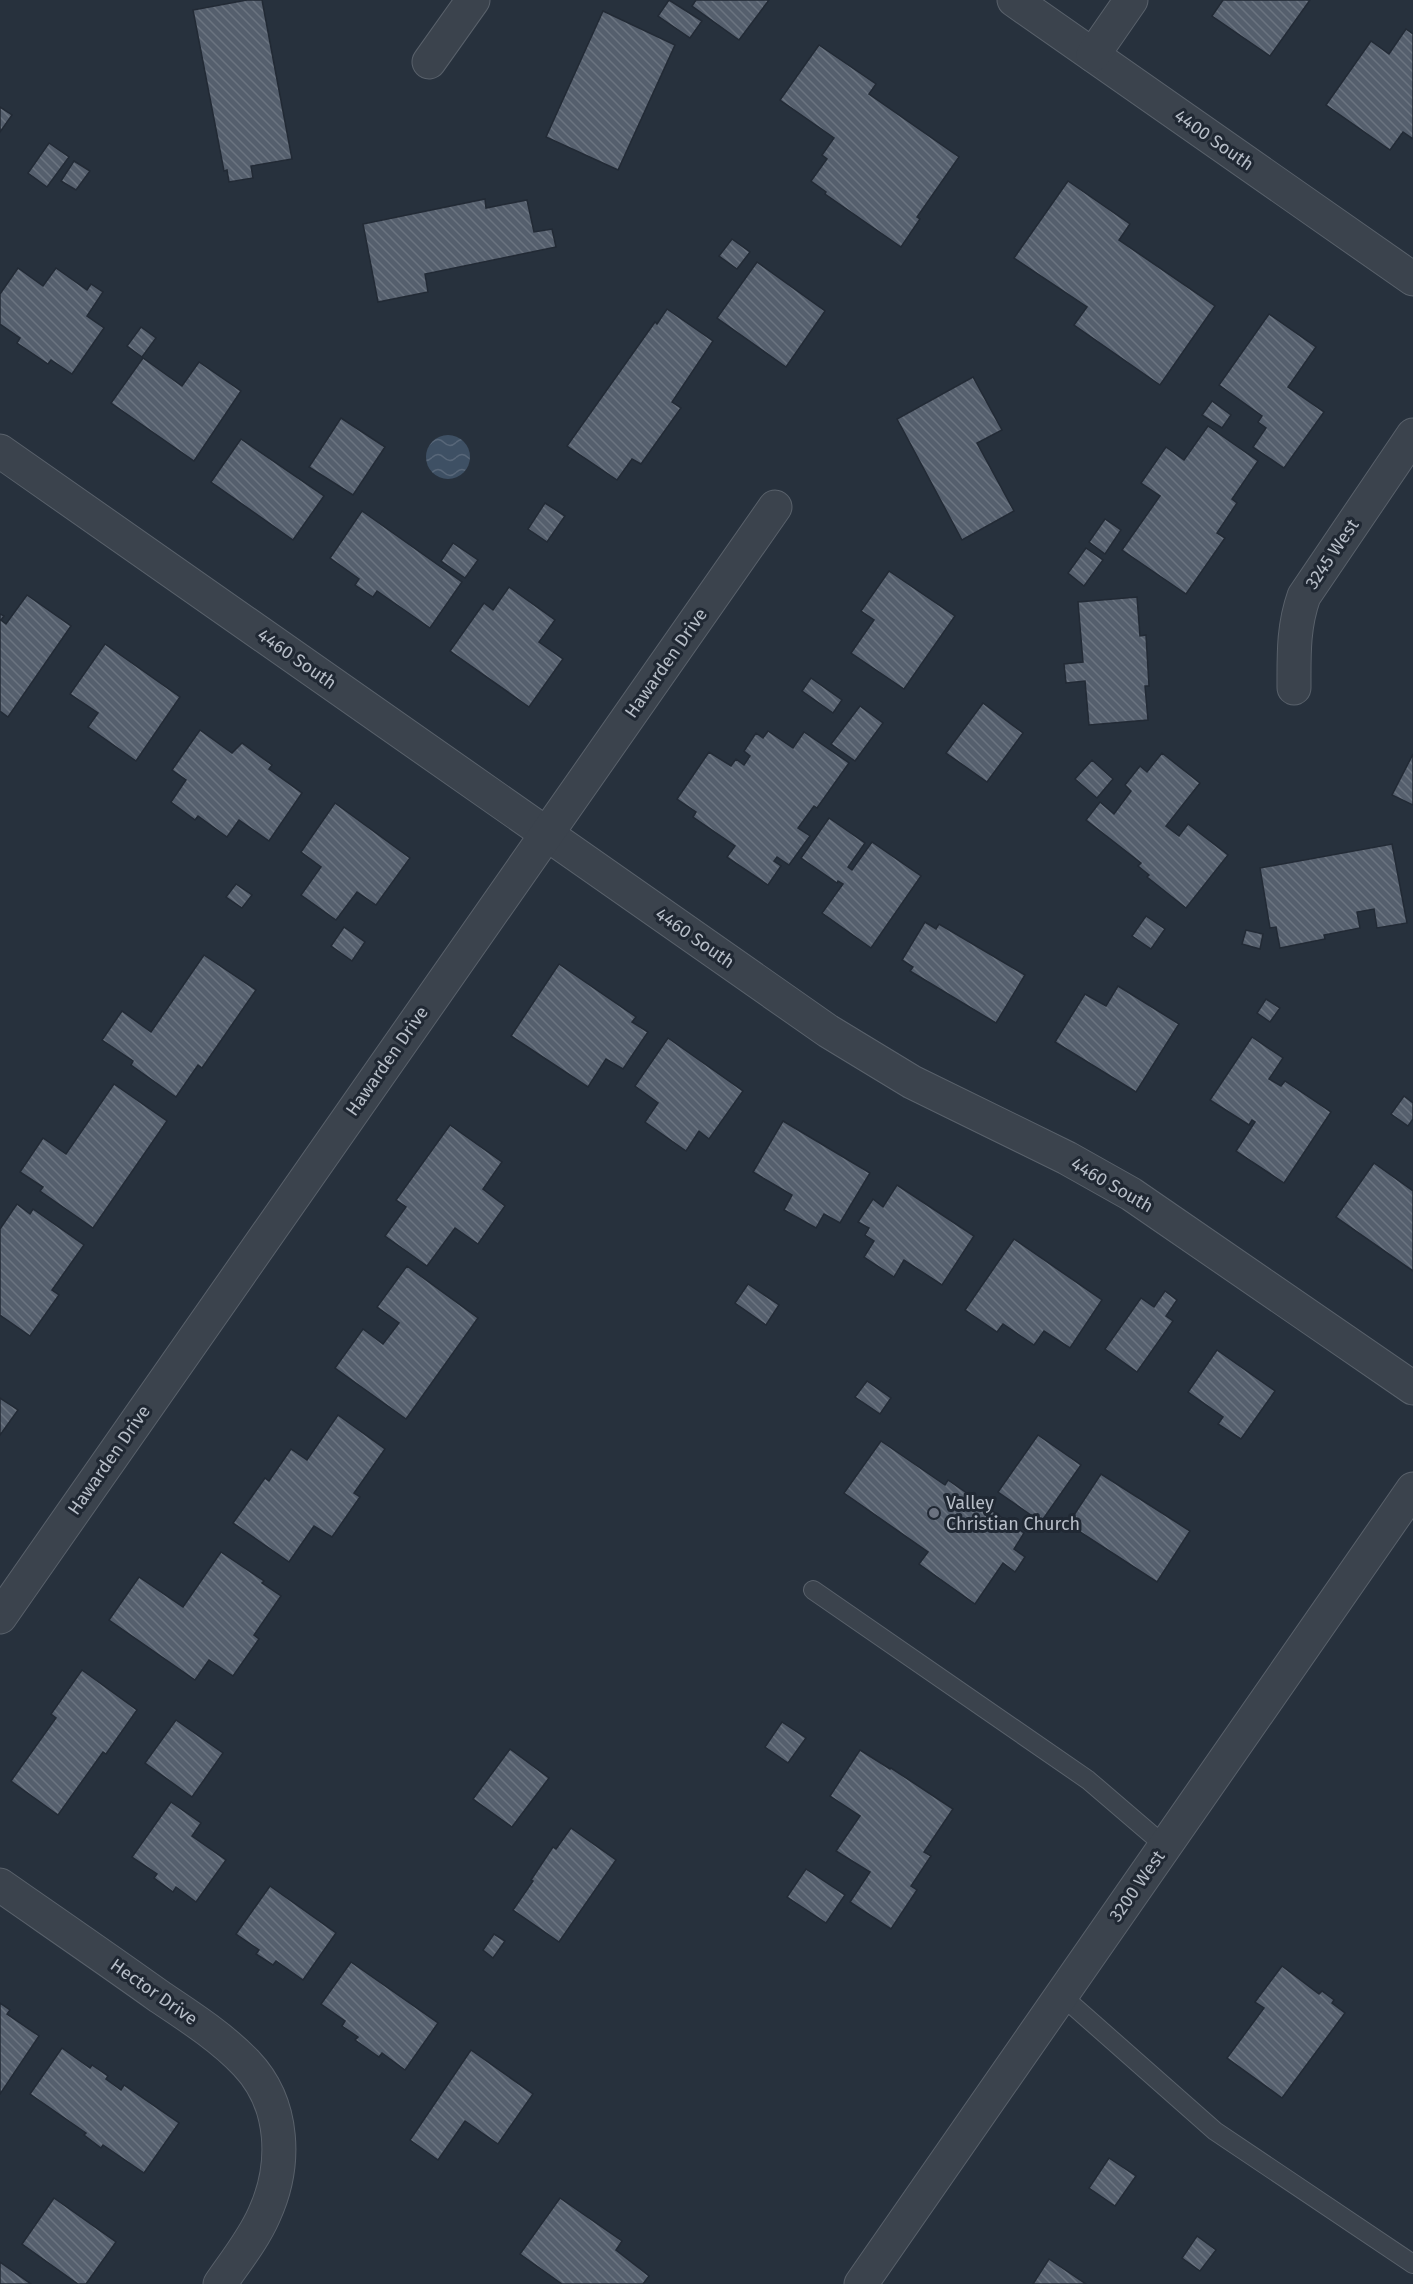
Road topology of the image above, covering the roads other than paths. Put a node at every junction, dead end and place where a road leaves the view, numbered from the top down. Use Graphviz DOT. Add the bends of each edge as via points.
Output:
graph roads {
  1 [pos="473,0"];
  2 [pos="1014,0"];
  3 [pos="1131,0"];
  4 [pos="1093,55"];
  5 [pos="429,62"];
  6 [pos="1413,279"];
  7 [pos="1413,435"];
  8 [pos="0,451"];
  9 [pos="775,507"];
  10 [pos="1294,688"];
  11 [pos="547,834"];
  12 [pos="1413,1388"];
  13 [pos="1413,1489"];
  14 [pos="813,1590"];
  15 [pos="0,1617"];
  16 [pos="1164,1846"];
  17 [pos="0,1885"];
  18 [pos="1061,1995"];
  19 [pos="1413,2264"];
  20 [pos="220,2284"];
  21 [pos="861,2284"];
  1 -- 5 [label="street"];
  2 -- 4 [label="street, 4400 South"];
  3 -- 4 [label="street"];
  4 -- 6 [label="street, 4400 South"];
  7 -- 10 [label="street, 3245 West" via="1304,596 1294,636"];
  8 -- 11 [label="street, 4460 South"];
  9 -- 11 [label="street, Hawarden Drive"];
  11 -- 12 [label="street, 4460 South" via="868,1058 1131,1194"];
  11 -- 15 [label="street, Hawarden Drive"];
  13 -- 16 [label="street, 3200 West"];
  14 -- 16 [label="lane" via="1088,1780"];
  16 -- 18 [label="street, 3200 West"];
  17 -- 20 [label="street, Hector Drive" via="231,2048 262,2082 273,2103 278,2126 278,2169 265,2214"];
  18 -- 19 [label="lane" via="1215,2131"];
  18 -- 21 [label="street, 3200 West"];
}
